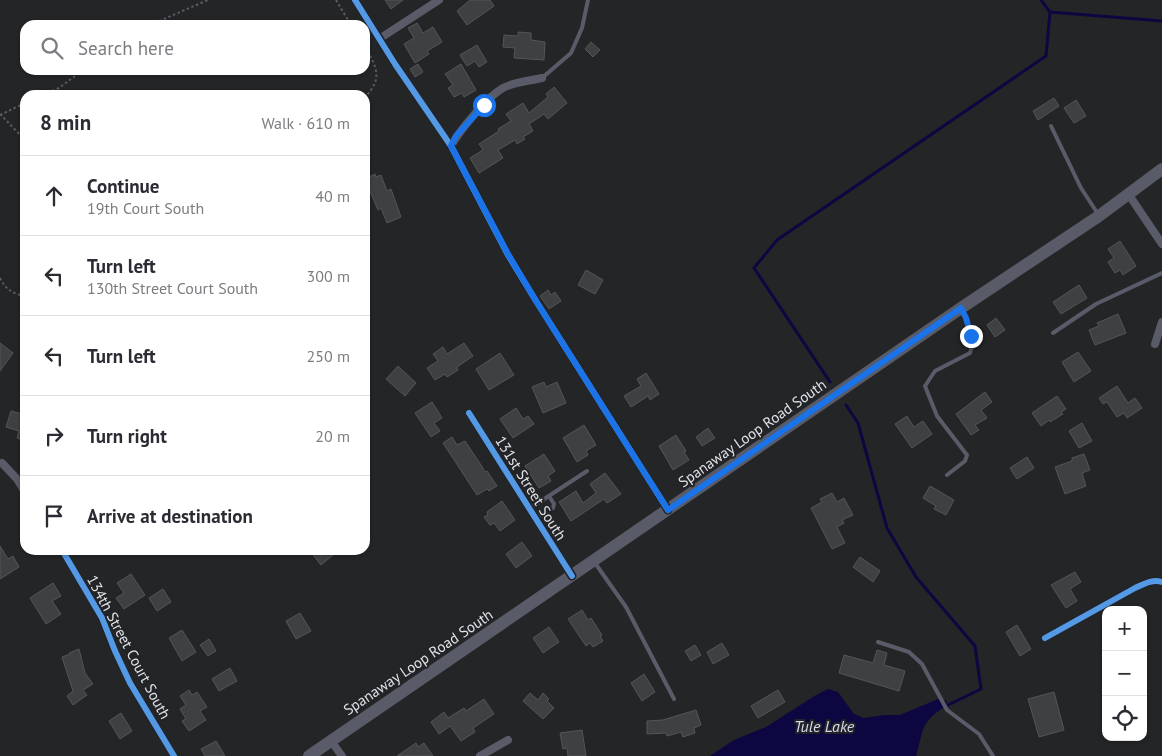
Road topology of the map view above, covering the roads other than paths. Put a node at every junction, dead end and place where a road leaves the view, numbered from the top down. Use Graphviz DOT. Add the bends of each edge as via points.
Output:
graph roads {
  1 [pos="355,0"];
  2 [pos="439,0"];
  3 [pos="588,0"];
  4 [pos="368,20"];
  5 [pos="370,23"];
  6 [pos="380,39"];
  7 [pos="542,78"];
  8 [pos="1052,126"];
  9 [pos="451,146"];
  10 [pos="1162,169"];
  11 [pos="1129,195"];
  12 [pos="1099,216"];
  13 [pos="1162,244"];
  14 [pos="1162,273"];
  15 [pos="961,308"];
  16 [pos="1162,322"];
  17 [pos="1053,333"];
  18 [pos="1155,344"];
  19 [pos="469,413"];
  20 [pos="2,463"];
  21 [pos="588,470"];
  22 [pos="947,475"];
  23 [pos="20,484"];
  24 [pos="549,496"];
  25 [pos="529,509"];
  26 [pos="668,510"];
  27 [pos="535,518"];
  28 [pos="65,555"];
  29 [pos="593,562"];
  30 [pos="572,576"];
  31 [pos="1162,582"];
  32 [pos="1045,638"];
  33 [pos="878,642"];
  34 [pos="674,699"];
  35 [pos="331,740"];
  36 [pos="508,740"];
  37 [pos="174,756"];
  38 [pos="309,756"];
  39 [pos="342,756"];
  40 [pos="480,756"];
  41 [pos="993,756"];
  1 -- 4 [label="street"];
  2 -- 6 [label="street"];
  3 -- 7 [label="lane" via="582,28 570,53"];
  5 -- 6 [label="street"];
  6 -- 9 [label="street"];
  7 -- 9 [label="street" via="502,88 456,136"];
  8 -- 12 [label="lane" via="1081,188"];
  9 -- 26 [label="street" via="522,278"];
  10 -- 11 [label="main road, Spanaway Loop Road South"];
  11 -- 12 [label="main road, Spanaway Loop Road South"];
  11 -- 13 [label="street"];
  12 -- 15 [label="main road, Spanaway Loop Road South"];
  14 -- 17 [label="lane" via="1096,304"];
  15 -- 22 [label="lane" via="973,345 970,353 935,371 925,386 937,416 967,455 965,461"];
  15 -- 26 [label="main road, Spanaway Loop Road South"];
  16 -- 18 [label="street"];
  19 -- 25 [label="street, 131st Street South"];
  20 -- 23 [label="street"];
  21 -- 24 [label="lane"];
  24 -- 25 [label="lane"];
  24 -- 27 [label="lane" via="553,508"];
  25 -- 27 [label="street, 131st Street South"];
  26 -- 29 [label="main road, Spanaway Loop Road South"];
  27 -- 30 [label="street, 131st Street South"];
  28 -- 37 [label="street, 134th Street Court South" via="102,618 130,682"];
  29 -- 30 [label="main road, Spanaway Loop Road South"];
  29 -- 34 [label="lane" via="626,607"];
  30 -- 35 [label="main road, Spanaway Loop Road South"];
  31 -- 32 [label="street" via="1150,582 1135,588"];
  33 -- 41 [label="lane" via="909,652 922,664 948,710 979,734"];
  35 -- 38 [label="main road, Spanaway Loop Road South"];
  35 -- 39 [label="street"];
  36 -- 40 [label="street"];
}
